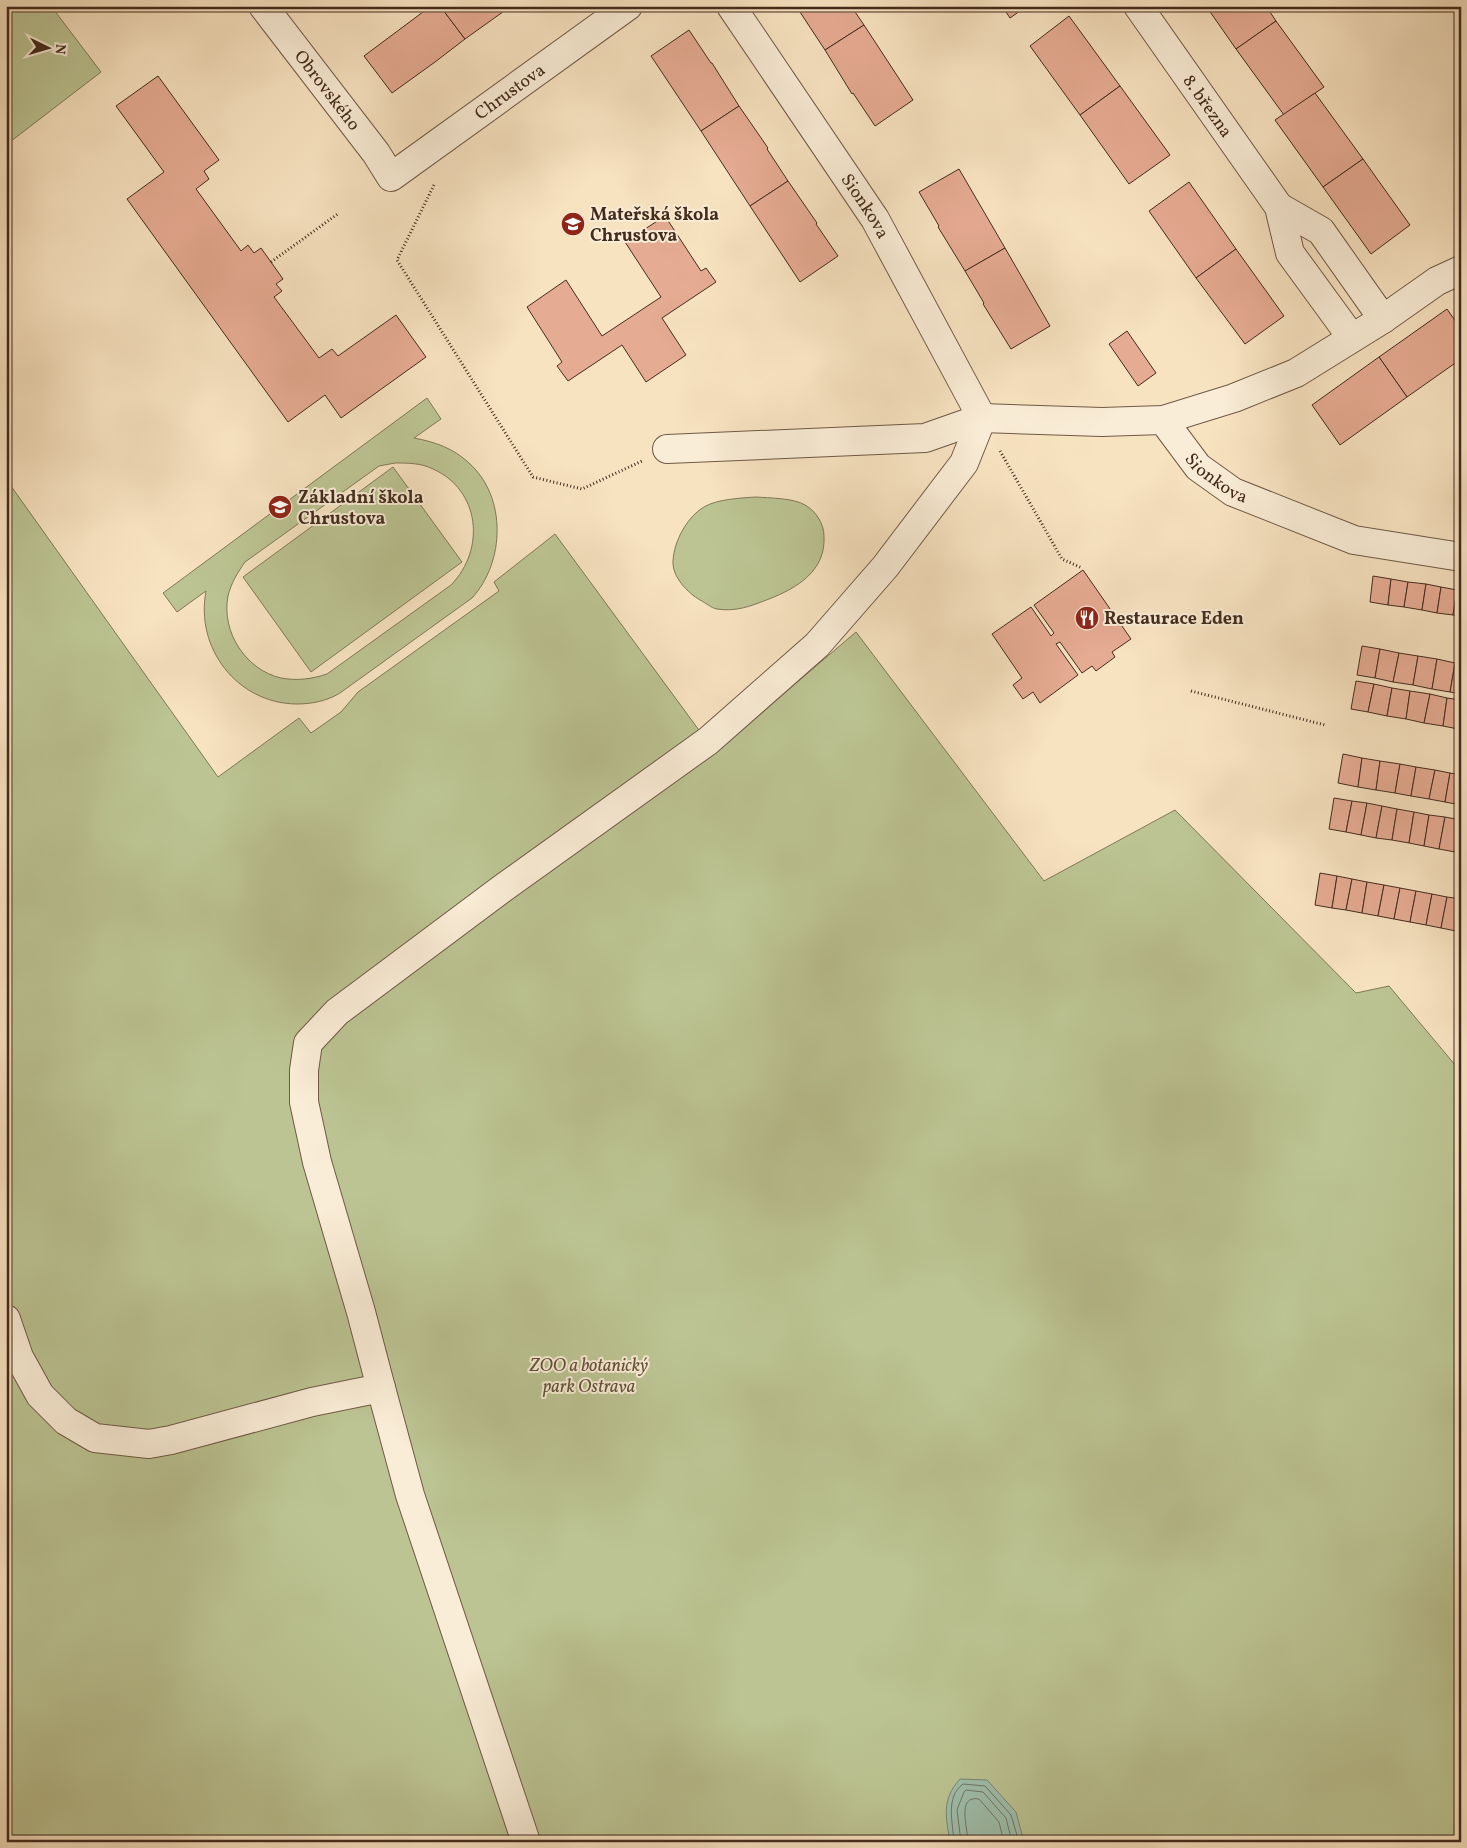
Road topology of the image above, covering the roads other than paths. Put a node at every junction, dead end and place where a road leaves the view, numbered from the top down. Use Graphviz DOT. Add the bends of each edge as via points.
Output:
graph roads {
  1 [pos="263,6"];
  2 [pos="628,6"];
  3 [pos="731,6"];
  4 [pos="1138,6"];
  5 [pos="391,176"];
  6 [pos="1279,207"];
  7 [pos="1461,270"];
  8 [pos="1383,319"];
  9 [pos="1352,338"];
  10 [pos="982,418"];
  11 [pos="1162,420"];
  12 [pos="667,449"];
  13 [pos="1461,557"];
  14 [pos="6,1320"];
  15 [pos="381,1388"];
  16 [pos="526,1842"];
  1 -- 5 [label="street, Obrovského"];
  2 -- 5 [label="street, Chrustova"];
  3 -- 10 [label="street, Sionkova" via="875,219"];
  4 -- 6 [label="street, 8. března"];
  6 -- 8 [label="street, 8. března" via="1321,231"];
  6 -- 9 [label="street, 8. března" via="1290,253"];
  7 -- 8 [label="street" via="1437,281"];
  8 -- 9 [label="street"];
  9 -- 11 [label="street" via="1296,373 1234,398"];
  10 -- 11 [label="street" via="1102,422"];
  10 -- 12 [label="street" via="925,438"];
  10 -- 15 [label="street" via="964,463 885,567 817,646 708,741 337,1012 308,1043 304,1102 315,1153"];
  11 -- 13 [label="street, Sionkova" via="1198,466 1233,492 1354,540"];
  14 -- 15 [label="street" via="18,1357 40,1395 66,1421 95,1438 149,1444 312,1402"];
  15 -- 16 [label="street" via="410,1495"];
}
